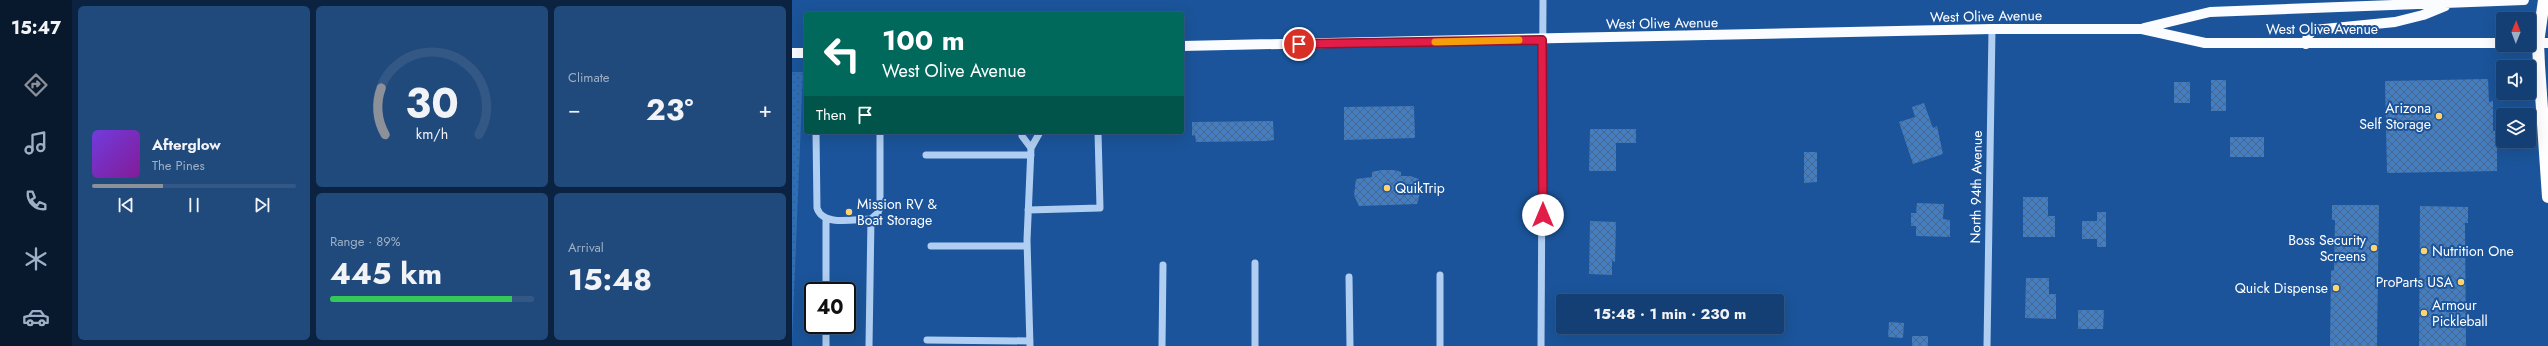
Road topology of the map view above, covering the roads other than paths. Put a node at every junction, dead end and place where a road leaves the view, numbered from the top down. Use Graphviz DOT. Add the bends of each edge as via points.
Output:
graph roads {
  1 [pos="1543,0"];
  2 [pos="2524,0"];
  3 [pos="2544,0"];
  4 [pos="2453,3"];
  5 [pos="2303,4"];
  6 [pos="1992,29"];
  7 [pos="2142,29"];
  8 [pos="1542,40"];
  9 [pos="2496,43"];
  10 [pos="2538,43"];
  11 [pos="2306,44"];
  12 [pos="1184,46"];
  13 [pos="792,53"];
  14 [pos="804,53"];
  15 [pos="816,134"];
  16 [pos="880,134"];
  17 [pos="1022,134"];
  18 [pos="1039,134"];
  19 [pos="1098,134"];
  20 [pos="1031,151"];
  21 [pos="926,155"];
  22 [pos="2548,197"];
  23 [pos="1028,210"];
  24 [pos="871,219"];
  25 [pos="826,220"];
  26 [pos="931,246"];
  27 [pos="1027,246"];
  28 [pos="1255,263"];
  29 [pos="1163,265"];
  30 [pos="1440,275"];
  31 [pos="1349,277"];
  32 [pos="826,282"];
  33 [pos="826,334"];
  34 [pos="927,340"];
  35 [pos="1030,343"];
  36 [pos="826,346"];
  37 [pos="869,346"];
  38 [pos="1162,346"];
  39 [pos="1255,346"];
  40 [pos="1350,346"];
  41 [pos="1440,346"];
  42 [pos="1541,346"];
  43 [pos="1987,346"];
  1 -- 8 [label="street"];
  2 -- 4 [label="main road, West Olive Avenue"];
  3 -- 10 [label="highway"];
  4 -- 5 [label="main road, West Olive Avenue"];
  4 -- 11 [label="main road" via="2423,15 2395,22 2314,30 2308,35"];
  5 -- 7 [label="main road, West Olive Avenue" via="2210,12"];
  6 -- 7 [label="main road, West Olive Avenue"];
  6 -- 8 [label="main road, West Olive Avenue"];
  6 -- 43 [label="street, North 94th Avenue"];
  7 -- 11 [label="main road, West Olive Avenue" via="2205,43"];
  8 -- 12 [label="main road, West Olive Avenue"];
  8 -- 42 [label="street"];
  9 -- 11 [label="main road, West Olive Avenue"];
  10 -- 22 [label="highway"];
  13 -- 14 [label="main road"];
  15 -- 25 [label="street" via="817,208 819,215"];
  16 -- 24 [label="street" via="880,206 878,214"];
  17 -- 20 [label="street"];
  18 -- 20 [label="street"];
  19 -- 23 [label="street" via="1100,208"];
  20 -- 21 [label="street"];
  20 -- 23 [label="street"];
  23 -- 27 [label="street"];
  24 -- 25 [label="street"];
  24 -- 37 [label="street"];
  25 -- 32 [label="street"];
  26 -- 27 [label="street"];
  27 -- 35 [label="street"];
  28 -- 39 [label="street"];
  29 -- 38 [label="street"];
  30 -- 41 [label="street"];
  31 -- 40 [label="street"];
  33 -- 36 [label="street"];
  34 -- 35 [label="street"];
}
